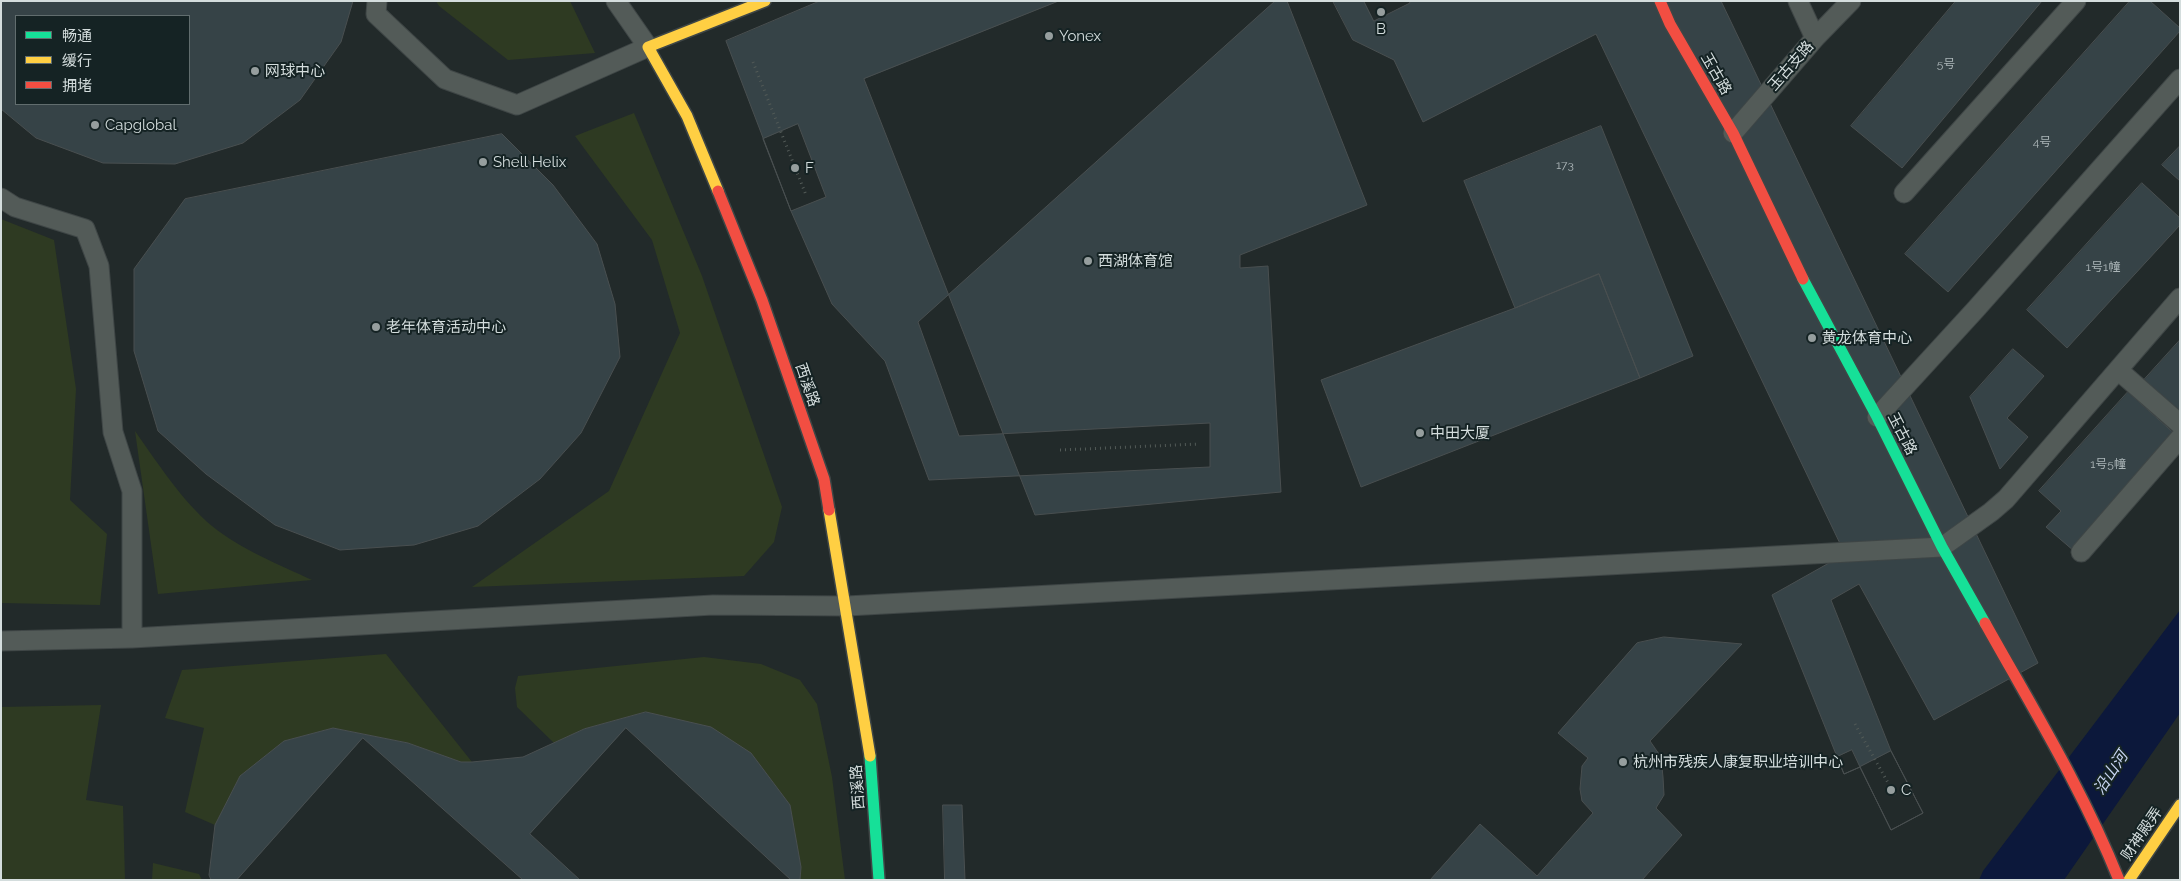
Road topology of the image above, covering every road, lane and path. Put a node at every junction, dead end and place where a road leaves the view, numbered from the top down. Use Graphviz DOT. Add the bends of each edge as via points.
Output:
graph roads {
  1 [pos="377,1"];
  2 [pos="616,1"];
  3 [pos="765,1"];
  4 [pos="1660,1"];
  5 [pos="1798,1"];
  6 [pos="1851,1"];
  7 [pos="2076,1"];
  8 [pos="1815,38"];
  9 [pos="648,47"];
  10 [pos="753,62"];
  11 [pos="2180,79"];
  12 [pos="1733,132"];
  13 [pos="1904,193"];
  14 [pos="806,195"];
  15 [pos="1,198"];
  16 [pos="2180,298"];
  17 [pos="2118,370"];
  18 [pos="1877,417"];
  19 [pos="2180,424"];
  20 [pos="2180,438"];
  21 [pos="1200,444"];
  22 [pos="1060,450"];
  23 [pos="1942,547"];
  24 [pos="2080,552"];
  25 [pos="847,606"];
  26 [pos="132,638"];
  27 [pos="1,641"];
  28 [pos="1856,724"];
  29 [pos="1896,797"];
  30 [pos="2180,805"];
  31 [pos="879,880"];
  32 [pos="2119,880"];
  33 [pos="2129,880"];
  1 -- 9 [label="lane" via="376,14 445,80 517,105"];
  2 -- 9 [label="lane"];
  3 -- 9 [label="street"];
  4 -- 12 [label="street, 玉古路"];
  5 -- 8 [label="lane"];
  6 -- 8 [label="lane, 玉古支路"];
  7 -- 13 [label="lane"];
  8 -- 12 [label="lane, 玉古支路"];
  9 -- 25 [label="street, 西溪路" via="687,116 762,300 824,479"];
  10 -- 14 [label="path"];
  11 -- 18 [label="lane"];
  12 -- 18 [label="street, 玉古路" via="1790,255"];
  15 -- 26 [label="lane" via="15,207 85,229 99,266 113,432 132,491"];
  16 -- 17 [label="lane"];
  17 -- 19 [label="lane"];
  17 -- 23 [label="lane" via="2006,499"];
  18 -- 23 [label="street, 玉古路"];
  20 -- 24 [label="lane"];
  21 -- 22 [label="path"];
  23 -- 25 [label="lane"];
  23 -- 32 [label="street, 玉古路" via="2055,747"];
  25 -- 26 [label="lane" via="714,605"];
  25 -- 31 [label="street, 西溪路" via="870,751"];
  26 -- 27 [label="lane"];
  28 -- 29 [label="path"];
  30 -- 33 [label="street, 财神殿弄"];
}
